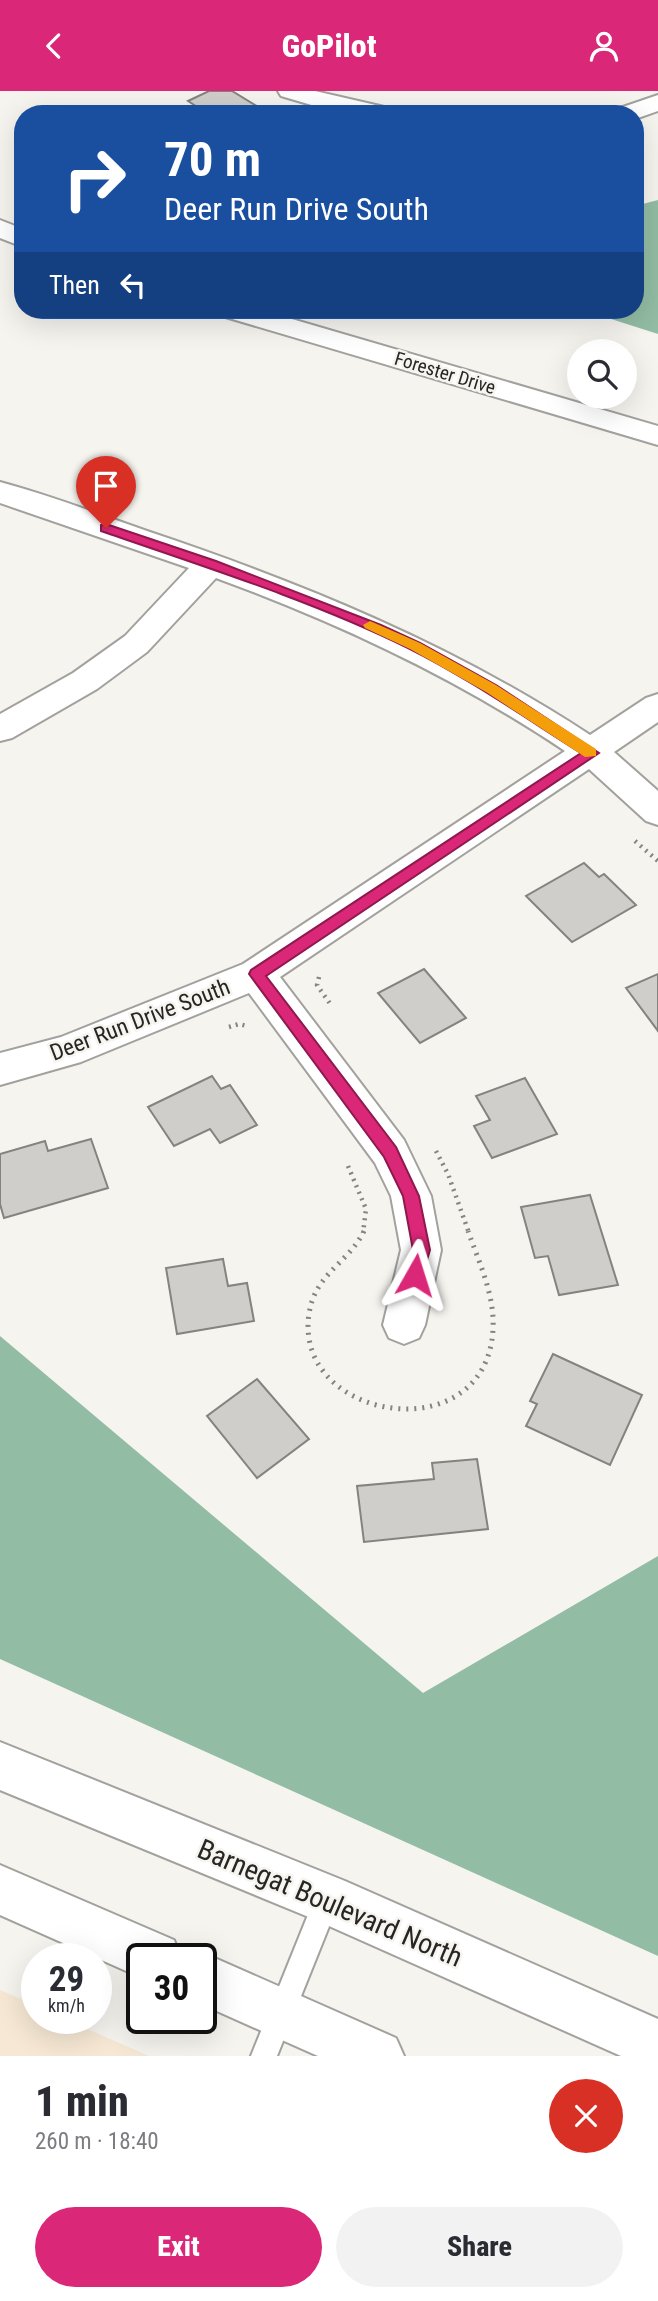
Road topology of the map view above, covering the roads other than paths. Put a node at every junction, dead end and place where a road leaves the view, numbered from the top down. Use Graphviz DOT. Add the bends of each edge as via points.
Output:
graph roads {
  1 [pos="290,91"];
  2 [pos="334,105"];
  3 [pos="262,319"];
  4 [pos="658,436"];
  5 [pos="0,492"];
  6 [pos="211,564"];
  7 [pos="658,706"];
  8 [pos="0,729"];
  9 [pos="592,753"];
  10 [pos="658,812"];
  11 [pos="256,974"];
  12 [pos="0,1069"];
  13 [pos="404,1325"];
  14 [pos="0,1766"];
  15 [pos="0,1891"];
  16 [pos="327,1899"];
  17 [pos="126,1945"];
  18 [pos="217,1991"];
  19 [pos="273,2035"];
  20 [pos="658,2046"];
  21 [pos="377,2056"];
  1 -- 2 [label="street"];
  3 -- 4 [label="street, Forester Drive"];
  5 -- 6 [label="street"];
  6 -- 8 [label="street" via="136,644 85,681"];
  6 -- 9 [label="street" via="415,646"];
  7 -- 9 [label="street, Deer Run Drive South"];
  9 -- 10 [label="street"];
  9 -- 11 [label="street, Deer Run Drive South"];
  11 -- 12 [label="street, Deer Run Drive South" via="67,1051"];
  11 -- 13 [label="street" via="390,1152 411,1196 421,1250"];
  14 -- 16 [label="street, Barnegat Boulevard North"];
  15 -- 17 [label="street"];
  16 -- 19 [label="lane"];
  16 -- 20 [label="street, Barnegat Boulevard North"];
  18 -- 19 [label="street"];
  19 -- 21 [label="street"];
}
